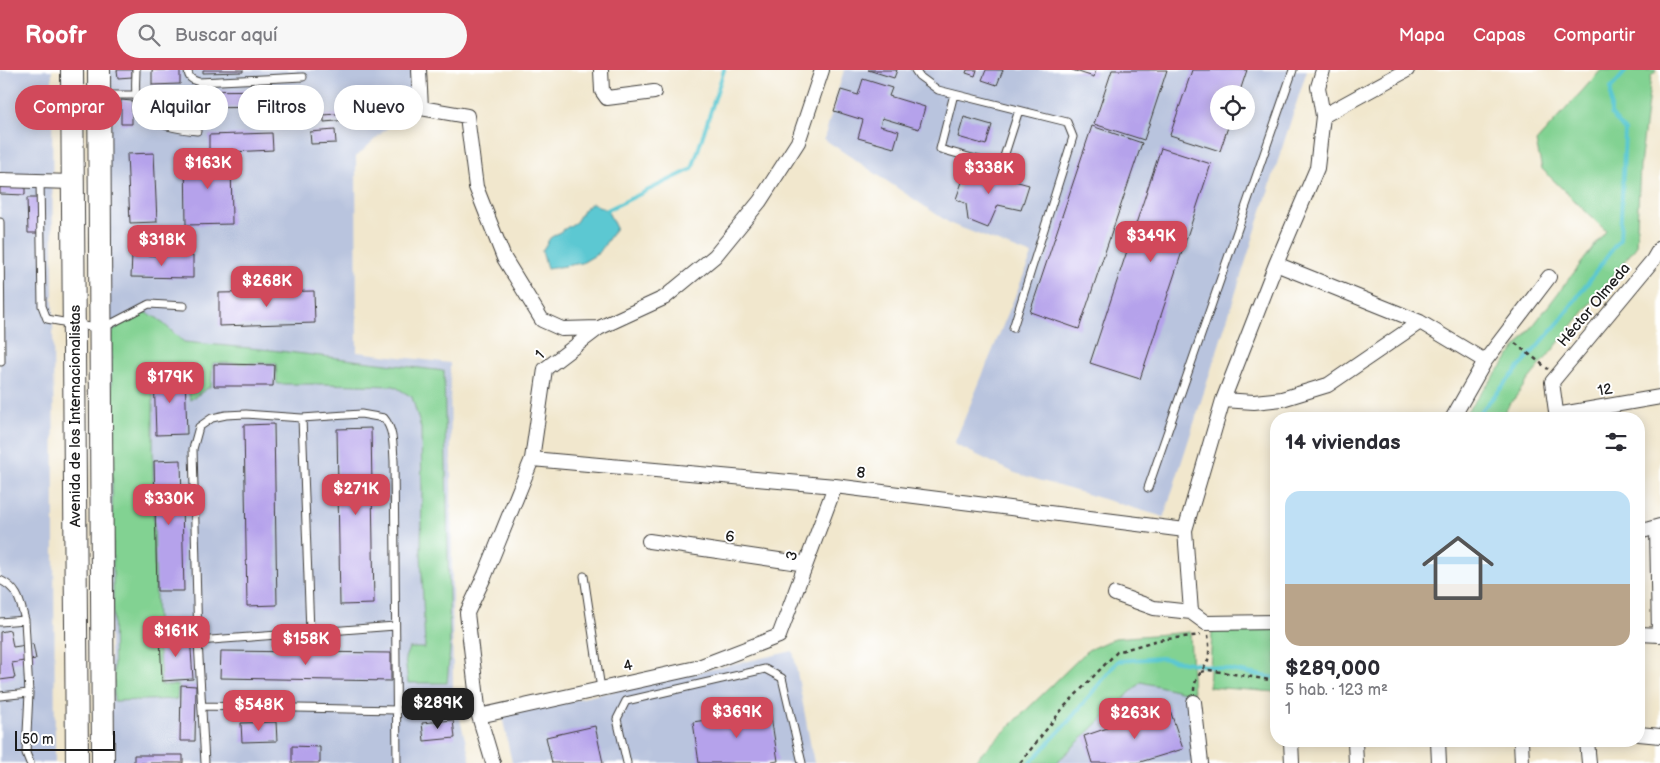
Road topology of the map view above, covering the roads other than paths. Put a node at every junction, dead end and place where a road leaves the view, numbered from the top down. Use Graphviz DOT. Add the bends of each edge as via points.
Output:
graph roads {
  1 [pos="72,70"];
  2 [pos="99,70"];
  3 [pos="136,70"];
  4 [pos="188,70"];
  5 [pos="419,70"];
  6 [pos="601,70"];
  7 [pos="822,70"];
  8 [pos="916,70"];
  9 [pos="1294,70"];
  10 [pos="1323,70"];
  11 [pos="1407,70"];
  12 [pos="303,77"];
  13 [pos="99,85"];
  14 [pos="136,85"];
  15 [pos="654,92"];
  16 [pos="954,94"];
  17 [pos="1020,110"];
  18 [pos="1323,116"];
  19 [pos="99,130"];
  20 [pos="0,180"];
  21 [pos="40,181"];
  22 [pos="73,182"];
  23 [pos="0,222"];
  24 [pos="1658,258"];
  25 [pos="1276,264"];
  26 [pos="1549,277"];
  27 [pos="184,306"];
  28 [pos="1420,322"];
  29 [pos="74,325"];
  30 [pos="599,328"];
  31 [pos="1013,328"];
  32 [pos="101,329"];
  33 [pos="1485,361"];
  34 [pos="1,362"];
  35 [pos="1660,397"];
  36 [pos="1223,400"];
  37 [pos="1456,412"];
  38 [pos="1555,412"];
  39 [pos="1582,412"];
  40 [pos="302,418"];
  41 [pos="532,458"];
  42 [pos="836,486"];
  43 [pos="1148,488"];
  44 [pos="1659,527"];
  45 [pos="1185,530"];
  46 [pos="1645,530"];
  47 [pos="649,541"];
  48 [pos="806,564"];
  49 [pos="584,576"];
  50 [pos="0,580"];
  51 [pos="1115,594"];
  52 [pos="1192,612"];
  53 [pos="25,620"];
  54 [pos="0,622"];
  55 [pos="1270,623"];
  56 [pos="396,626"];
  57 [pos="310,631"];
  58 [pos="1645,634"];
  59 [pos="1659,635"];
  60 [pos="779,636"];
  61 [pos="198,641"];
  62 [pos="601,689"];
  63 [pos="29,694"];
  64 [pos="0,696"];
  65 [pos="1194,702"];
  66 [pos="202,706"];
  67 [pos="396,710"];
  68 [pos="479,716"];
  69 [pos="1645,735"];
  70 [pos="1660,736"];
  71 [pos="1291,747"];
  72 [pos="1355,747"];
  73 [pos="1438,747"];
  74 [pos="1521,747"];
  75 [pos="1588,747"];
  76 [pos="30,763"];
  77 [pos="77,763"];
  78 [pos="103,763"];
  79 [pos="205,763"];
  80 [pos="397,763"];
  81 [pos="493,763"];
  82 [pos="627,763"];
  83 [pos="802,763"];
  84 [pos="1201,763"];
  85 [pos="1292,763"];
  86 [pos="1356,763"];
  87 [pos="1439,763"];
  88 [pos="1522,763"];
  89 [pos="1589,763"];
  1 -- 22 [label="highway, Avenida de los Internacionalistas"];
  2 -- 13 [label="highway, Avenida de los Internacionalistas"];
  3 -- 14 [label="lane"];
  4 -- 12 [label="lane" via="192,80 199,82"];
  5 -- 30 [label="street" via="421,108 467,116 476,186 504,258 542,320 562,330"];
  6 -- 15 [label="street" via="602,91 607,98"];
  7 -- 30 [label="street, 1" via="798,142 760,201 714,256 664,298"];
  8 -- 16 [label="lane" via="918,76 938,90"];
  9 -- 43 [label="lane"];
  10 -- 18 [label="street" via="1318,87"];
  11 -- 18 [label="street"];
  16 -- 17 [label="lane"];
  16 -- 17 [label="lane" via="940,148 1001,166"];
  17 -- 31 [label="lane" via="1067,122 1074,137"];
  18 -- 25 [label="street" via="1317,168"];
  19 -- 32 [label="highway, Avenida de los Internacionalistas"];
  20 -- 21 [label="street"];
  21 -- 22 [label="street"];
  21 -- 29 [label="lane" via="42,306 47,319"];
  22 -- 29 [label="highway, Avenida de los Internacionalistas"];
  23 -- 34 [label="lane"];
  24 -- 38 [label="street, Héctor Olmeda" via="1552,382"];
  25 -- 28 [label="street"];
  25 -- 36 [label="street"];
  26 -- 33 [label="street"];
  27 -- 32 [label="lane" via="149,304"];
  28 -- 33 [label="street"];
  28 -- 36 [label="street" via="1328,385 1282,399 1254,402"];
  29 -- 32 [label="lane"];
  29 -- 77 [label="highway, Avenida de los Internacionalistas"];
  30 -- 41 [label="street, 1" via="545,369"];
  32 -- 78 [label="highway, Avenida de los Internacionalistas"];
  33 -- 37 [label="street"];
  35 -- 39 [label="street, 12"];
  36 -- 45 [label="street"];
  40 -- 56 [label="lane" via="361,414 384,418 389,424 394,461"];
  40 -- 57 [label="lane"];
  40 -- 61 [label="lane" via="226,415 212,418 199,427 193,449"];
  41 -- 42 [label="street, 8"];
  41 -- 68 [label="street, 1" via="486,575 467,613"];
  42 -- 45 [label="street, 8"];
  42 -- 48 [label="street, 3"];
  44 -- 46 [label="street"];
  44 -- 59 [label="street"];
  45 -- 52 [label="street"];
  47 -- 48 [label="street, 6"];
  48 -- 60 [label="street, 3"];
  49 -- 62 [label="lane"];
  50 -- 53 [label="lane" via="18,594"];
  51 -- 52 [label="street" via="1154,608"];
  52 -- 55 [label="street" via="1207,629"];
  53 -- 54 [label="lane"];
  53 -- 63 [label="lane"];
  56 -- 57 [label="lane"];
  56 -- 67 [label="lane"];
  57 -- 61 [label="lane"];
  58 -- 59 [label="street"];
  60 -- 62 [label="street, 4" via="696,668"];
  61 -- 66 [label="lane"];
  62 -- 68 [label="street, 4"];
  63 -- 64 [label="lane"];
  63 -- 76 [label="lane" via="26,753"];
  65 -- 84 [label="street"];
  66 -- 67 [label="lane"];
  66 -- 79 [label="lane"];
  67 -- 80 [label="lane"];
  68 -- 81 [label="street, 1"];
  69 -- 70 [label="street"];
  71 -- 85 [label="street"];
  72 -- 86 [label="street"];
  73 -- 87 [label="street"];
  74 -- 88 [label="street"];
  75 -- 89 [label="street"];
  82 -- 83 [label="lane" via="617,719 626,701 765,669 782,678"];
}
